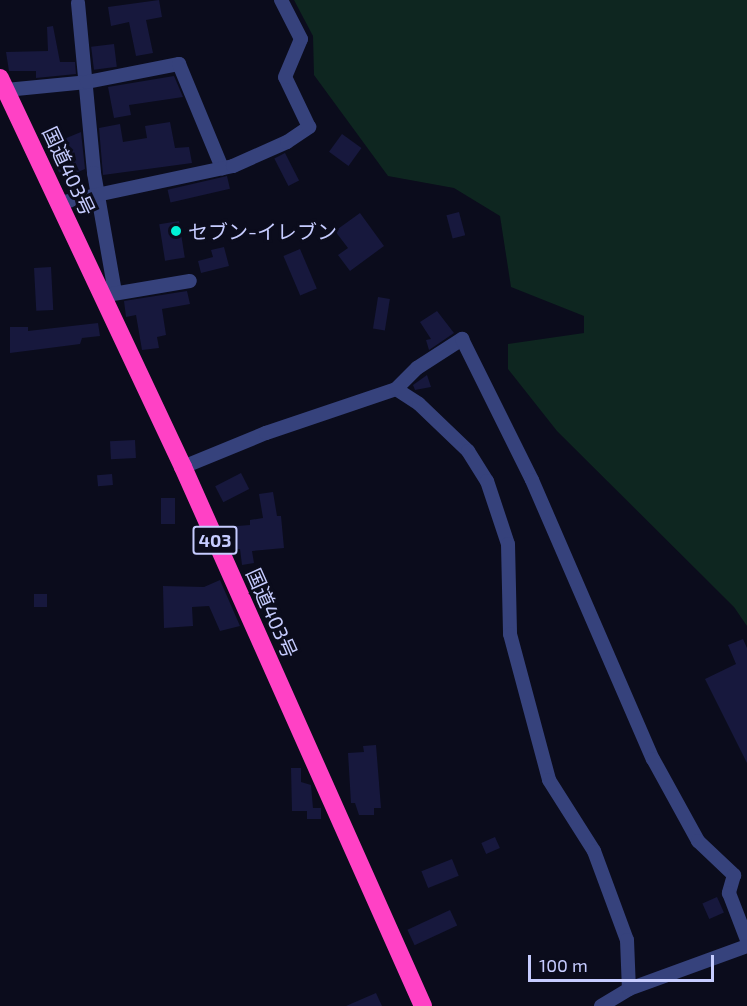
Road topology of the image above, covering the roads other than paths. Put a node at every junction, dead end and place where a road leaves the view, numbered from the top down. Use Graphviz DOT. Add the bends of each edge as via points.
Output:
graph roads {
  1 [pos="281,0"];
  2 [pos="78,3"];
  3 [pos="87,82"];
  4 [pos="3,84"];
  5 [pos="222,168"];
  6 [pos="98,194"];
  7 [pos="59,203"];
  8 [pos="190,281"];
  9 [pos="109,294"];
  10 [pos="396,389"];
  11 [pos="183,467"];
  12 [pos="747,868"];
  13 [pos="734,875"];
  14 [pos="747,940"];
  15 [pos="747,946"];
  16 [pos="629,989"];
  17 [pos="423,1006"];
  18 [pos="601,1006"];
  1 -- 5 [label="street" via="301,39 285,77 309,127 287,142"];
  2 -- 3 [label="street"];
  3 -- 4 [label="street"];
  3 -- 5 [label="street" via="179,64"];
  3 -- 6 [label="street"];
  4 -- 7 [label="highway, 国道403号 / 403"];
  5 -- 6 [label="street"];
  6 -- 7 [label="street"];
  6 -- 9 [label="street"];
  7 -- 9 [label="highway, 国道403号 / 403"];
  8 -- 9 [label="street"];
  9 -- 11 [label="highway, 国道403号 / 403"];
  10 -- 11 [label="street" via="266,433"];
  10 -- 13 [label="street" via="417,368 462,339 532,480 653,759 698,841"];
  10 -- 16 [label="street" via="419,404 468,451 490,491 508,544 510,634 540,749 549,780 594,851 627,940"];
  11 -- 17 [label="highway, 国道403号 / 403"];
  12 -- 13 [label="street"];
  13 -- 14 [label="street" via="729,893"];
  15 -- 16 [label="street"];
  16 -- 18 [label="street"];
}
